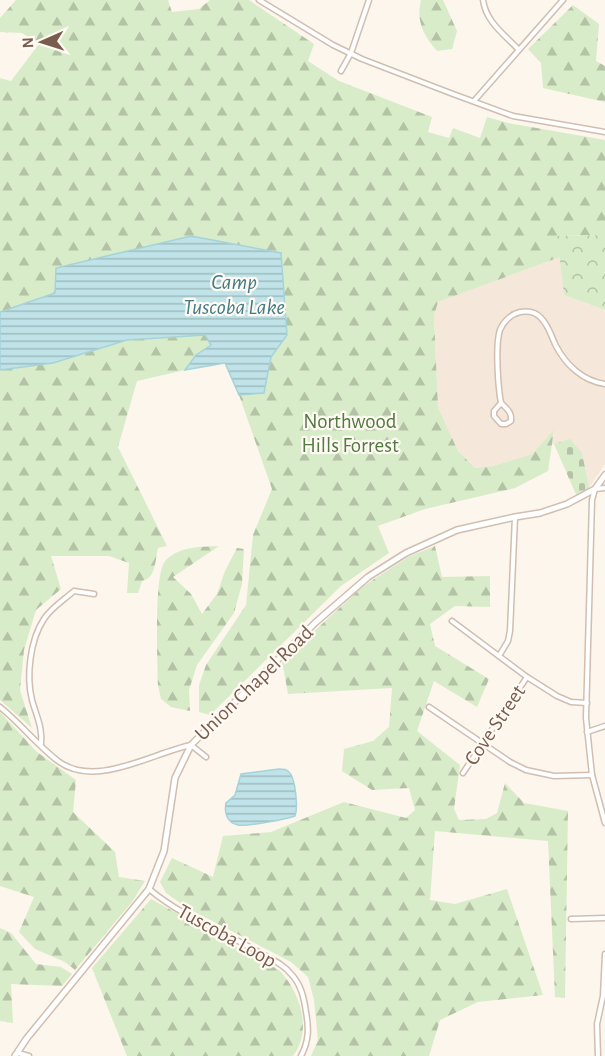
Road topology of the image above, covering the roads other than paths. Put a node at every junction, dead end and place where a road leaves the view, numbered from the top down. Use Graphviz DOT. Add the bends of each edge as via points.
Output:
graph roads {
  1 [pos="259,0"];
  2 [pos="369,0"];
  3 [pos="483,0"];
  4 [pos="563,0"];
  5 [pos="518,50"];
  6 [pos="351,53"];
  7 [pos="340,71"];
  8 [pos="474,101"];
  9 [pos="605,132"];
  10 [pos="605,384"];
  11 [pos="501,403"];
  12 [pos="605,475"];
  13 [pos="605,488"];
  14 [pos="595,489"];
  15 [pos="515,516"];
  16 [pos="94,594"];
  17 [pos="452,621"];
  18 [pos="499,656"];
  19 [pos="527,677"];
  20 [pos="587,704"];
  21 [pos="0,707"];
  22 [pos="429,707"];
  23 [pos="605,726"];
  24 [pos="587,732"];
  25 [pos="483,743"];
  26 [pos="41,745"];
  27 [pos="191,745"];
  28 [pos="206,757"];
  29 [pos="463,773"];
  30 [pos="592,775"];
  31 [pos="605,823"];
  32 [pos="150,889"];
  33 [pos="605,918"];
  34 [pos="571,919"];
  35 [pos="605,954"];
  36 [pos="16,1054"];
  37 [pos="28,1056"];
  38 [pos="301,1056"];
  39 [pos="598,1056"];
  1 -- 6 [label="street" via="315,36"];
  2 -- 6 [label="street"];
  3 -- 5 [label="street" via="491,22"];
  4 -- 5 [label="street"];
  5 -- 8 [label="street"];
  6 -- 7 [label="street"];
  6 -- 8 [label="street"];
  8 -- 9 [label="street" via="513,116"];
  10 -- 11 [label="street" via="572,367 538,315 517,312 499,333"];
  11 -- 11 [label="street" via="494,416 506,424 512,416"];
  12 -- 14 [label="street, Union Chapel Road"];
  13 -- 14 [label="street"];
  14 -- 15 [label="street, Union Chapel Road" via="551,510"];
  14 -- 20 [label="street" via="591,514"];
  15 -- 18 [label="street" via="510,631"];
  15 -- 27 [label="street, Union Chapel Road" via="447,534 386,564 328,610"];
  16 -- 26 [label="street" via="74,591 44,619 38,631 28,676 43,732"];
  17 -- 18 [label="street"];
  18 -- 19 [label="street"];
  19 -- 20 [label="street" via="566,701"];
  19 -- 25 [label="street, Cove Street"];
  20 -- 24 [label="street"];
  21 -- 26 [label="street"];
  22 -- 25 [label="street"];
  23 -- 24 [label="street"];
  24 -- 30 [label="street"];
  25 -- 29 [label="street, Cove Street"];
  25 -- 30 [label="street" via="515,765 537,774"];
  26 -- 27 [label="street" via="64,765 90,771 135,763"];
  27 -- 28 [label="street"];
  27 -- 32 [label="street, Union Chapel Road" via="174,778 164,851"];
  30 -- 31 [label="street"];
  32 -- 36 [label="street, Union Chapel Road"];
  32 -- 38 [label="street, Tuscoba Loop" via="173,907 245,944 291,974 300,988 308,1023"];
  33 -- 34 [label="street"];
  35 -- 39 [label="street" via="597,1024"];
  36 -- 37 [label="street"];
}
